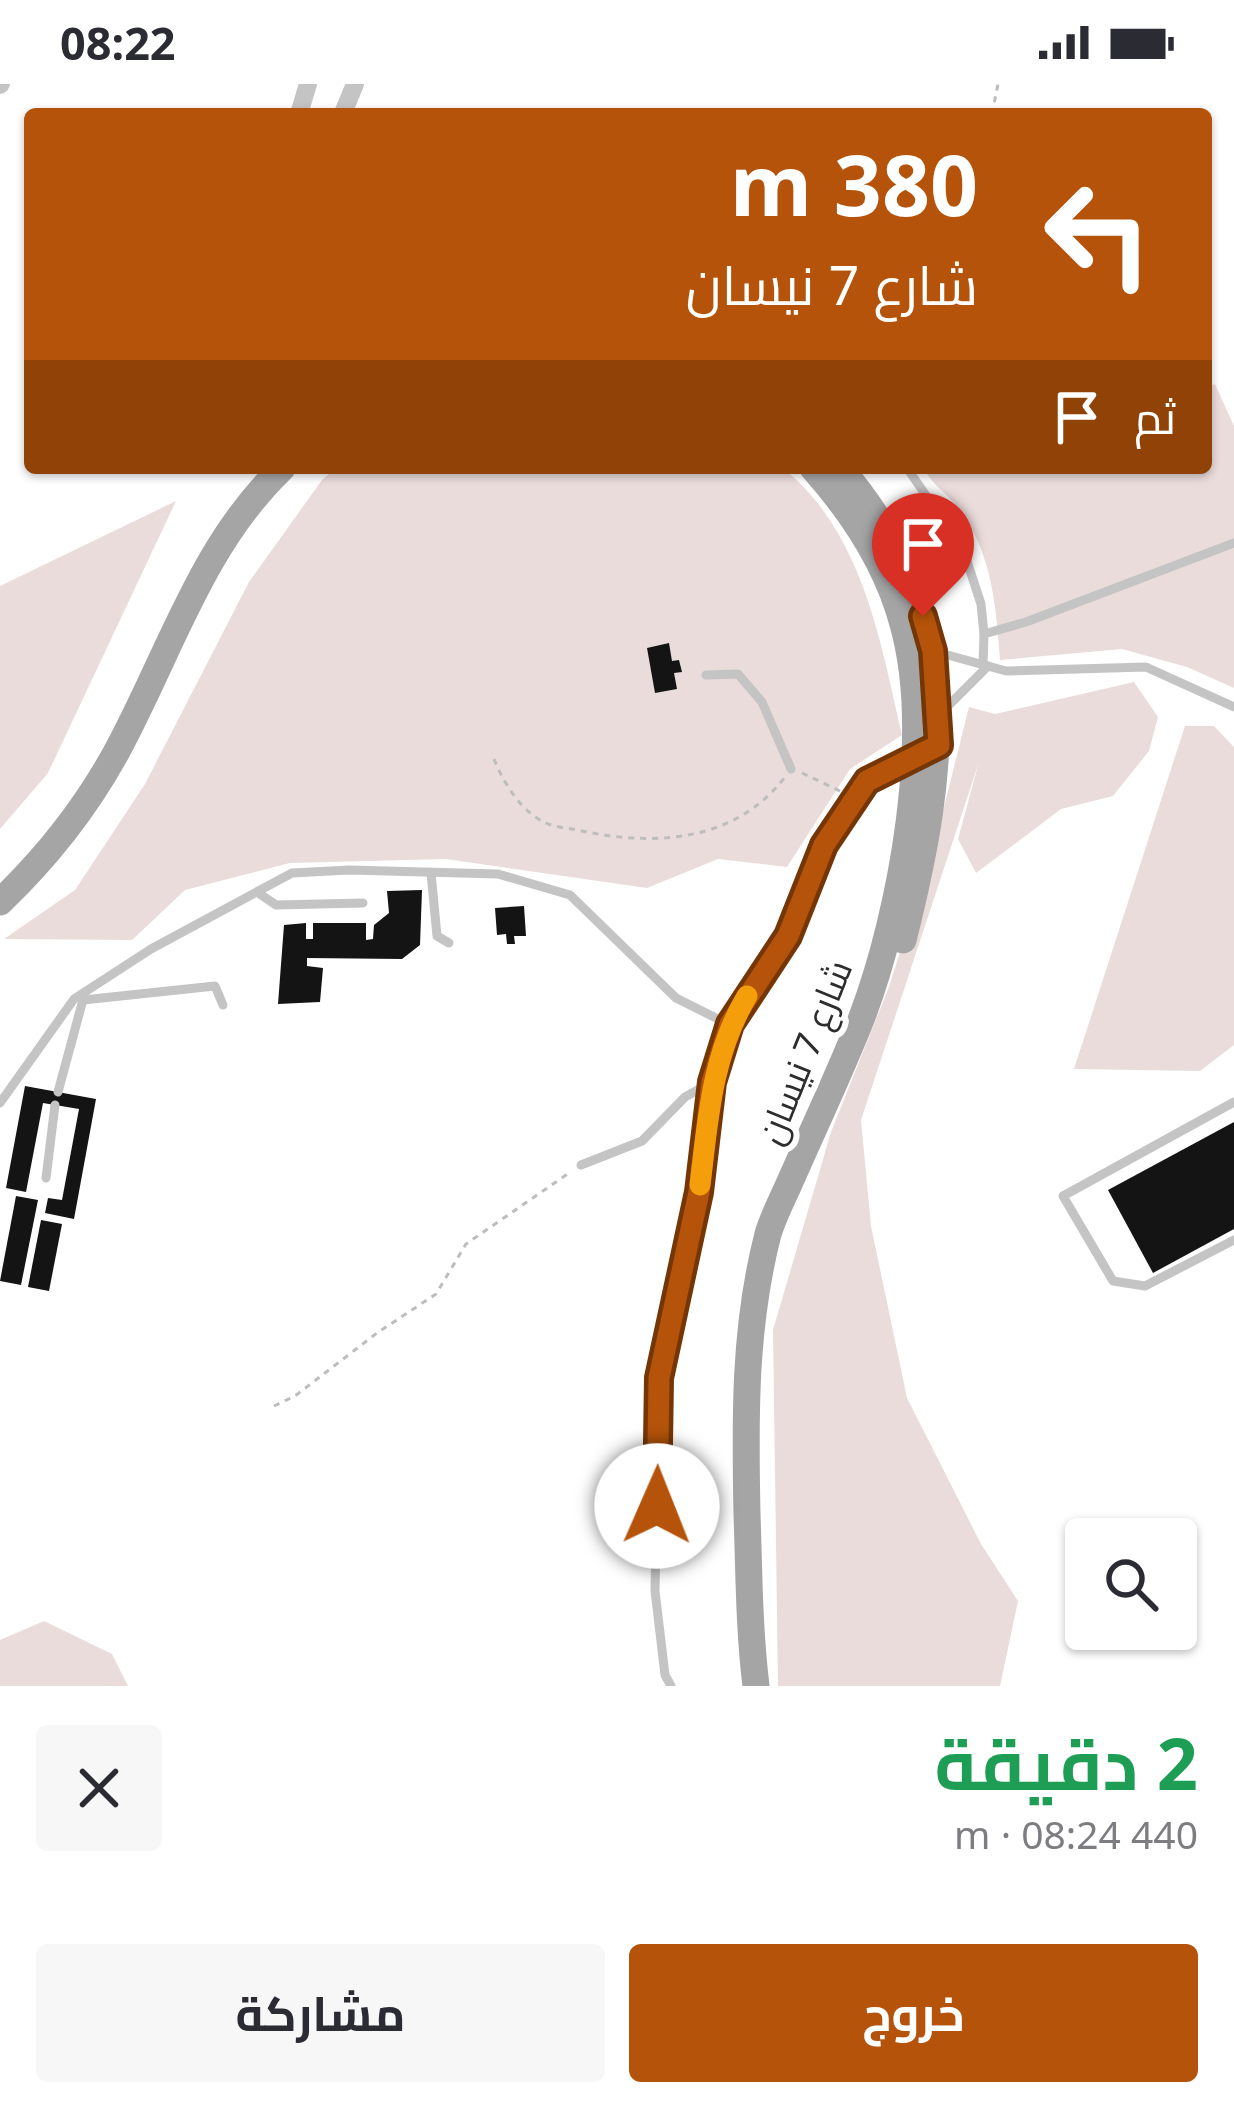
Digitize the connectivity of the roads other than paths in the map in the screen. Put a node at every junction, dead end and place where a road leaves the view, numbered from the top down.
1 (253, 474) edge
2 (276, 474) edge
3 (818, 474) edge
4 (845, 474) edge
5 (912, 474) edge
6 (1234, 543) edge
7 (984, 634) junction
8 (933, 651) junction
9 (986, 665) junction
10 (706, 675) dead end
11 (1234, 707) edge
12 (930, 740) junction
13 (791, 769) road end
14 (431, 873) junction
15 (0, 879) edge
16 (256, 892) junction
17 (0, 902) edge
18 (363, 903) dead end
19 (449, 944) dead end
20 (84, 995) junction
21 (224, 1005) dead end
22 (730, 1024) junction
23 (712, 1082) junction
24 (58, 1092) dead end
25 (1234, 1102) edge
26 (0, 1103) edge
27 (55, 1105) dead end
28 (581, 1165) road end
29 (46, 1178) dead end
30 (1234, 1240) edge
31 (671, 1686) edge
32 (756, 1686) edge
33 (775, 1686) edge

1 - 15 main road
2 - 17 main road
3 - 12 main road, شارع 7 نيسان
4 - 8 main road, شارع 7 نيسان
5 - 7 lane
6 - 7 lane
7 - 9 lane
8 - 9 lane
8 - 12 main road, شارع 7 نيسان
9 - 11 lane
9 - 12 lane
10 - 13 lane
12 - 22 lane
12 - 32 main road, شارع 7 نيسان
12 - 33 main road, شارع 7 نيسان
14 - 16 lane
14 - 19 lane
14 - 22 lane
16 - 18 lane
16 - 20 lane
20 - 21 lane
20 - 24 lane
20 - 26 lane
22 - 23 lane
23 - 28 lane
23 - 31 lane
25 - 30 lane
27 - 29 lane

